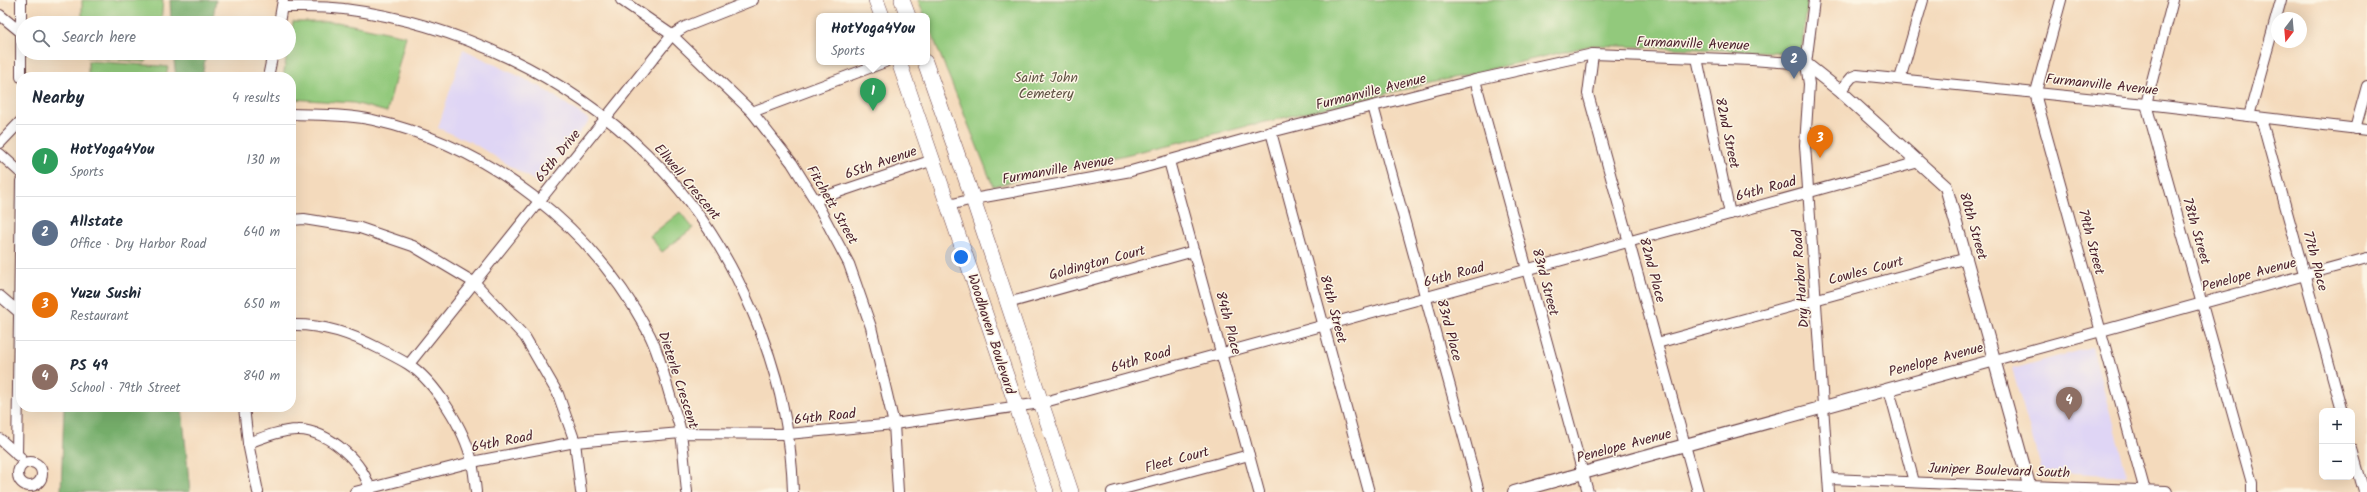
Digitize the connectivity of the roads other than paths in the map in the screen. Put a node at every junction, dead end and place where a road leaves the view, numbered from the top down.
1 (21, 0) edge
2 (621, 0) edge
3 (753, 0) edge
4 (876, 0) edge
5 (902, 0) edge
6 (1814, 0) edge
7 (1923, 0) edge
8 (2061, 0) edge
9 (2173, 0) edge
10 (2281, 0) edge
11 (282, 4) edge
12 (881, 13) edge
13 (907, 13) edge
14 (0, 15) edge
15 (21, 16) edge
16 (280, 16) edge
17 (16, 28) edge
18 (672, 35) junction
19 (1593, 54) junction
20 (1697, 58) junction
21 (21, 60) edge
22 (272, 60) edge
23 (1806, 64) junction
24 (877, 65) edge
25 (900, 65) edge
26 (926, 65) edge
27 (21, 72) edge
28 (269, 72) edge
29 (1900, 79) junction
30 (1475, 80) junction
31 (2367, 86) edge
32 (1840, 91) junction
33 (2036, 92) junction
34 (2146, 104) junction
35 (1373, 106) junction
36 (752, 112) junction
37 (296, 114) edge
38 (2249, 116) junction
39 (606, 118) junction
40 (2261, 118) junction
41 (16, 126) edge
42 (2356, 129) junction
43 (2367, 130) edge
44 (1271, 132) junction
45 (0, 143) edge
46 (0, 154) edge
47 (934, 160) junction
48 (1168, 160) junction
49 (1919, 162) junction
50 (16, 168) edge
51 (1809, 192) junction
52 (973, 199) junction
53 (541, 200) junction
54 (815, 200) junction
55 (949, 205) junction
56 (1730, 214) junction
57 (296, 220) edge
58 (1629, 241) junction
59 (1194, 252) junction
60 (1967, 258) junction
61 (2367, 258) edge
62 (1527, 269) junction
63 (2304, 275) junction
64 (475, 283) junction
65 (0, 296) edge
66 (1425, 297) junction
67 (1817, 300) junction
68 (1008, 303) junction
69 (2202, 303) junction
70 (16, 310) edge
71 (296, 325) edge
72 (1323, 325) junction
73 (2100, 331) junction
74 (1657, 343) junction
75 (1221, 353) junction
76 (1995, 360) junction
77 (409, 364) junction
78 (1889, 389) junction
79 (1041, 403) junction
80 (1016, 407) junction
81 (1825, 407) junction
82 (2341, 408) edge
83 (18, 412) edge
84 (245, 412) edge
85 (894, 424) junction
86 (681, 433) junction
87 (788, 434) junction
88 (0, 439) edge
89 (248, 442) junction
90 (575, 442) junction
91 (1685, 445) junction
92 (17, 455) junction
93 (1249, 455) junction
94 (2355, 460) edge
95 (472, 462) junction
96 (26, 463) dead end
97 (1583, 473) junction
98 (1830, 479) junction
99 (1914, 482) junction
100 (2030, 489) edge
101 (370, 490) edge
102 (2144, 491) edge
103 (258, 492) edge
104 (355, 492) edge
105 (476, 492) edge
106 (581, 492) edge
107 (687, 492) edge
108 (792, 492) edge
109 (898, 492) edge
110 (1046, 492) edge
111 (1071, 492) edge
112 (1112, 492) edge
113 (1260, 492) edge
114 (1370, 492) edge
115 (1479, 492) edge
116 (1514, 492) edge
117 (1588, 492) edge
118 (1698, 492) edge
119 (1829, 492) edge
120 (2166, 492) edge
121 (2252, 492) edge
122 (2364, 492) edge

1 - 15 street
2 - 18 street, Fitchett Street
3 - 18 street, 65th Drive
4 - 12 main road
5 - 13 main road
6 - 23 street
7 - 29 street
8 - 33 street, 79th Street
9 - 34 street
10 - 38 street
11 - 16 street
11 - 39 street, Ellwell Crescent
14 - 17 street
18 - 36 street, Fitchett Street
18 - 39 street, 65th Drive
19 - 20 street, Furmanville Avenue
19 - 30 street, Furmanville Avenue
19 - 58 street, 82nd Place
20 - 23 street, Furmanville Avenue
20 - 56 street, 82nd Street
21 - 27 street
22 - 28 street
23 - 32 street, 80th Street
23 - 51 street, Dry Harbor Road
24 - 36 street
25 - 47 main road, Woodhaven Boulevard
26 - 52 main road, Woodhaven Boulevard
29 - 32 street, Furmanville Avenue
29 - 33 street, Furmanville Avenue
30 - 35 street, Furmanville Avenue
30 - 62 street, 83rd Street
31 - 42 street
32 - 49 street, 80th Street
33 - 34 street, Furmanville Avenue
33 - 73 street, 79th Street
34 - 38 street, Furmanville Avenue
34 - 69 street, 78th Street
35 - 44 street, Furmanville Avenue
35 - 66 street, 83rd Place
36 - 54 street, Fitchett Street
37 - 53 street, Dieterle Crescent
38 - 40 street, Furmanville Avenue
39 - 53 street, 65th Drive
39 - 87 street, Ellwell Crescent
40 - 42 street, Furmanville Avenue
40 - 63 street, 77th Place
41 - 45 street
42 - 43 street, Furmanville Avenue
44 - 48 street, Furmanville Avenue
44 - 72 street, 84th Street
46 - 50 street
47 - 54 street, 65th Avenue
47 - 55 main road, Woodhaven Boulevard
48 - 52 street, Furmanville Avenue
48 - 59 street, 84th Place
49 - 51 street, 64th Road
49 - 60 street, 80th Street
51 - 56 street, 64th Road
51 - 67 street, Dry Harbor Road
52 - 55 street, Furmanville Avenue
52 - 68 main road, Woodhaven Boulevard
53 - 64 street, 65th Drive
53 - 86 street, Dieterle Crescent
54 - 85 street, Fitchett Street
55 - 80 main road, Woodhaven Boulevard
56 - 58 street, 64th Road
57 - 64 street
58 - 62 street, 64th Road
58 - 74 street, 82nd Place
59 - 68 street, Goldington Court
59 - 75 street, 84th Place
60 - 67 street, Cowles Court
60 - 76 street, 80th Street
61 - 63 street, Penelope Avenue
62 - 66 street, 64th Road
62 - 97 street, 83rd Street
63 - 69 street, Penelope Avenue
63 - 82 street, 77th Place
64 - 77 street, 65th Drive
64 - 90 street
65 - 70 street
66 - 72 street, 64th Road
66 - 115 street, 83rd Place
67 - 74 street, Cowles Court
67 - 81 street, Dry Harbor Road
68 - 79 main road, Woodhaven Boulevard
69 - 73 street, Penelope Avenue
69 - 121 street, 78th Street
71 - 77 street
72 - 75 street, 64th Road
72 - 114 street, 84th Street
73 - 76 street, Penelope Avenue
73 - 102 street, 79th Street
74 - 91 street, 82nd Place
75 - 79 street, 64th Road
75 - 93 street, 84th Place
76 - 78 street, Penelope Avenue
76 - 100 street, 80th Street
77 - 95 street
78 - 81 street, Penelope Avenue
78 - 99 street
79 - 80 street, 64th Road
79 - 111 main road, Woodhaven Boulevard
80 - 85 street, 64th Road
80 - 110 main road, Woodhaven Boulevard
81 - 91 street, Penelope Avenue
81 - 98 street, Dry Harbor Road
83 - 92 street
84 - 89 street
85 - 87 street, 64th Road
85 - 109 street, Fitchett Street
86 - 87 street, 64th Road
86 - 90 street, 64th Road
86 - 107 street, Dieterle Crescent
87 - 108 street, Ellwell Crescent
88 - 92 street
89 - 101 street
89 - 103 street
90 - 95 street, 64th Road
90 - 106 street
91 - 97 street, Penelope Avenue
91 - 118 street, 82nd Place
92 - 96 street
93 - 112 street, Fleet Court
93 - 113 street, 84th Place
94 - 122 street
95 - 101 street, 64th Road
95 - 105 street
97 - 116 street, Penelope Avenue
97 - 117 street, 83rd Street
98 - 99 street, Juniper Boulevard South
98 - 119 street, Dry Harbor Road
99 - 100 street, Juniper Boulevard South
100 - 102 street, Juniper Boulevard South
101 - 104 street, 64th Road
102 - 120 street, Juniper Boulevard South

